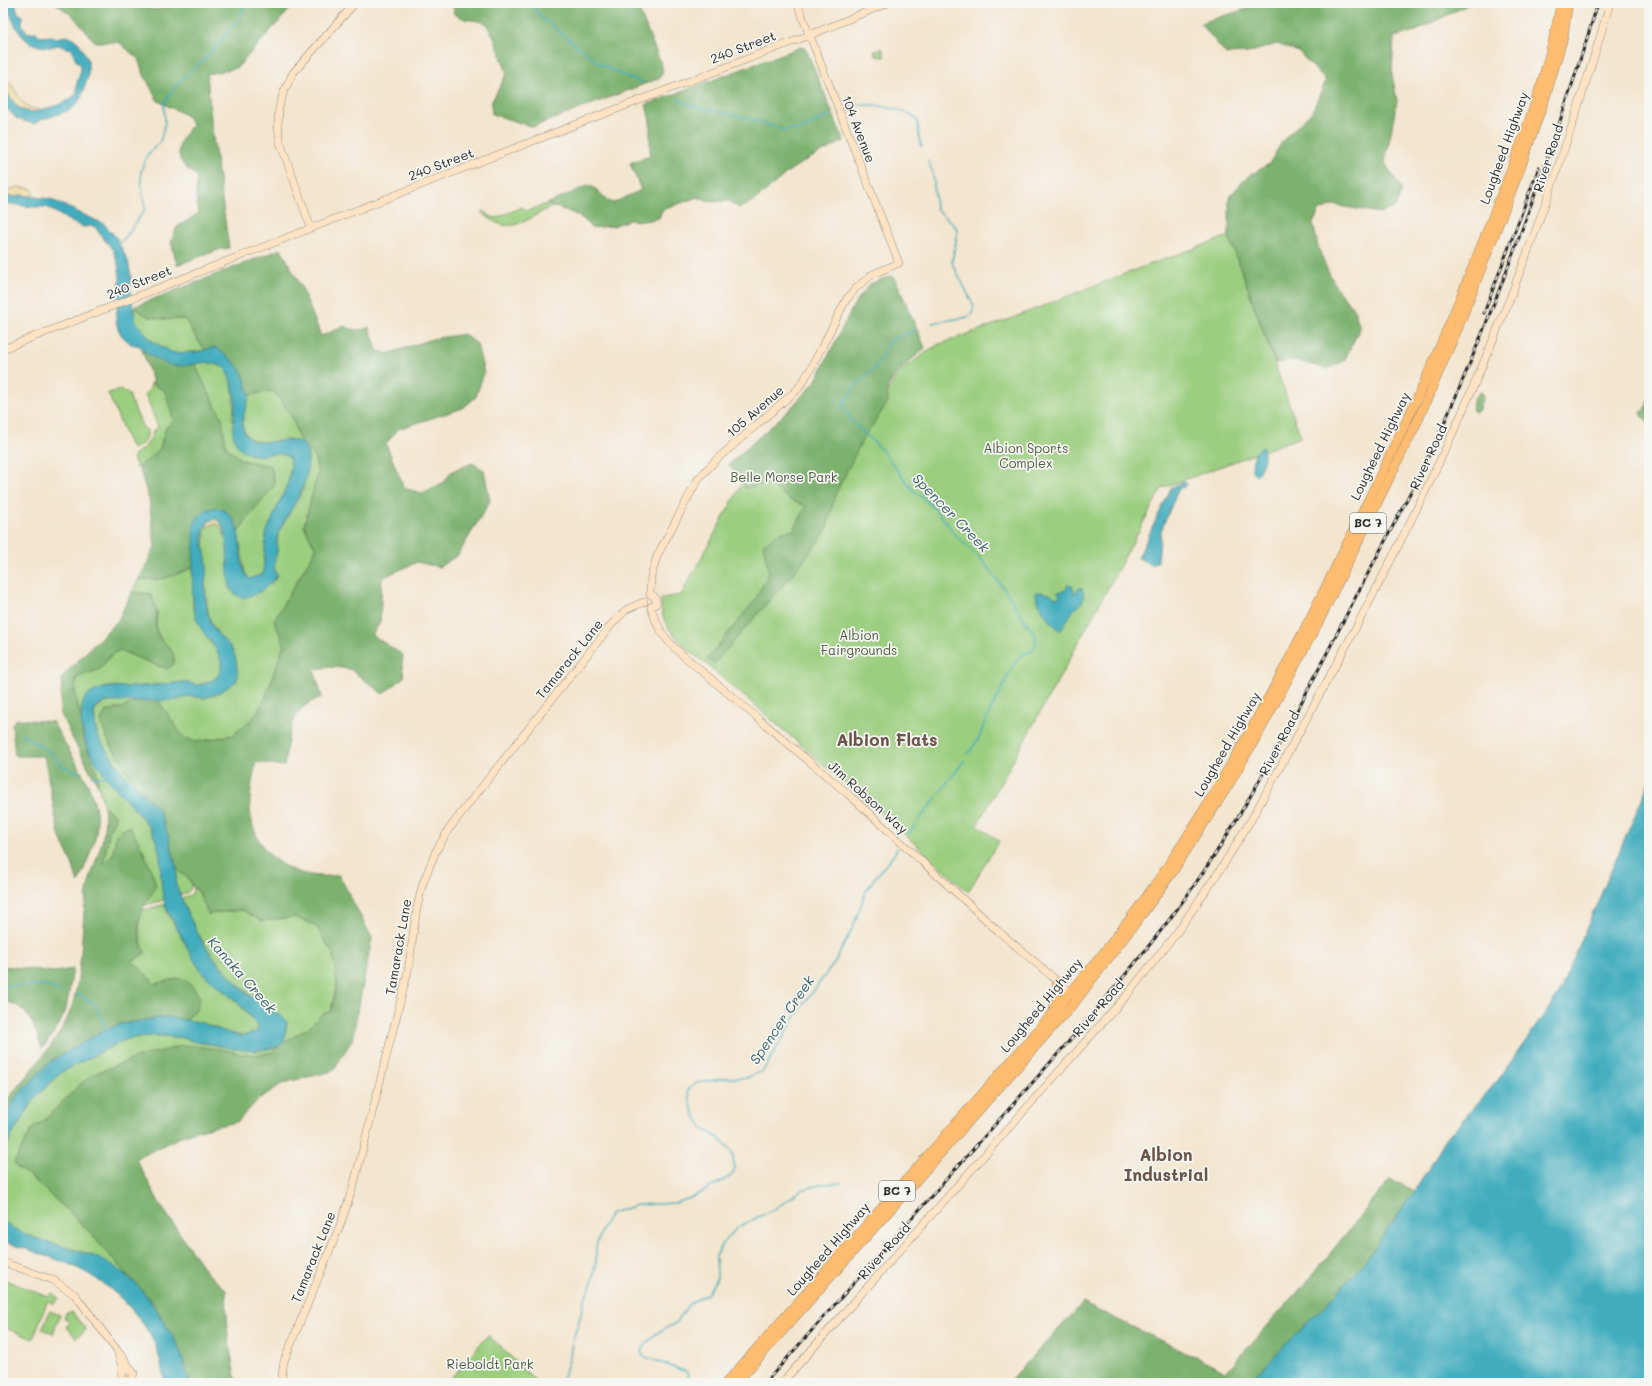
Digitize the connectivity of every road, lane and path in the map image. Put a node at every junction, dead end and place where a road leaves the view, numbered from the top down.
1 (356, 3) edge
2 (797, 3) edge
3 (888, 3) edge
4 (1561, 3) edge
5 (1568, 3) edge
6 (1610, 3) edge
7 (810, 35) junction
8 (310, 228) junction
9 (900, 263) joint
10 (3, 349) edge
11 (650, 594) junction
12 (644, 602) junction
13 (651, 608) junction
14 (1057, 982) junction
15 (1070, 992) junction
16 (1078, 999) junction
17 (1054, 1011) junction
18 (3, 1262) edge
19 (118, 1353) junction
20 (122, 1373) junction
21 (134, 1377) edge
22 (126, 1382) edge
23 (281, 1383) edge
24 (726, 1383) edge
25 (736, 1383) edge
26 (782, 1383) edge

1 - 8 street
2 - 7 street, 104 Avenue
3 - 7 street, 240 Street
4 - 15 highway, Lougheed Highway / BC 7
5 - 16 highway, Lougheed Highway / BC 7
6 - 26 street, River Road
7 - 8 street, 240 Street
7 - 9 street, 104 Avenue
8 - 10 street, 240 Street
9 - 11 street, 105 Avenue
11 - 12 street
11 - 13 street
12 - 13 street
12 - 23 street, Tamarack Lane
13 - 14 street, Jim Robson Way
14 - 15 street, Jim Robson Way
14 - 17 highway
15 - 16 street, Jim Robson Way
15 - 17 highway, Lougheed Highway / BC 7
16 - 25 highway, Lougheed Highway / BC 7
17 - 24 highway, Lougheed Highway / BC 7
18 - 19 street
19 - 20 street
19 - 21 street
20 - 21 street
20 - 22 street
21 - 22 street

